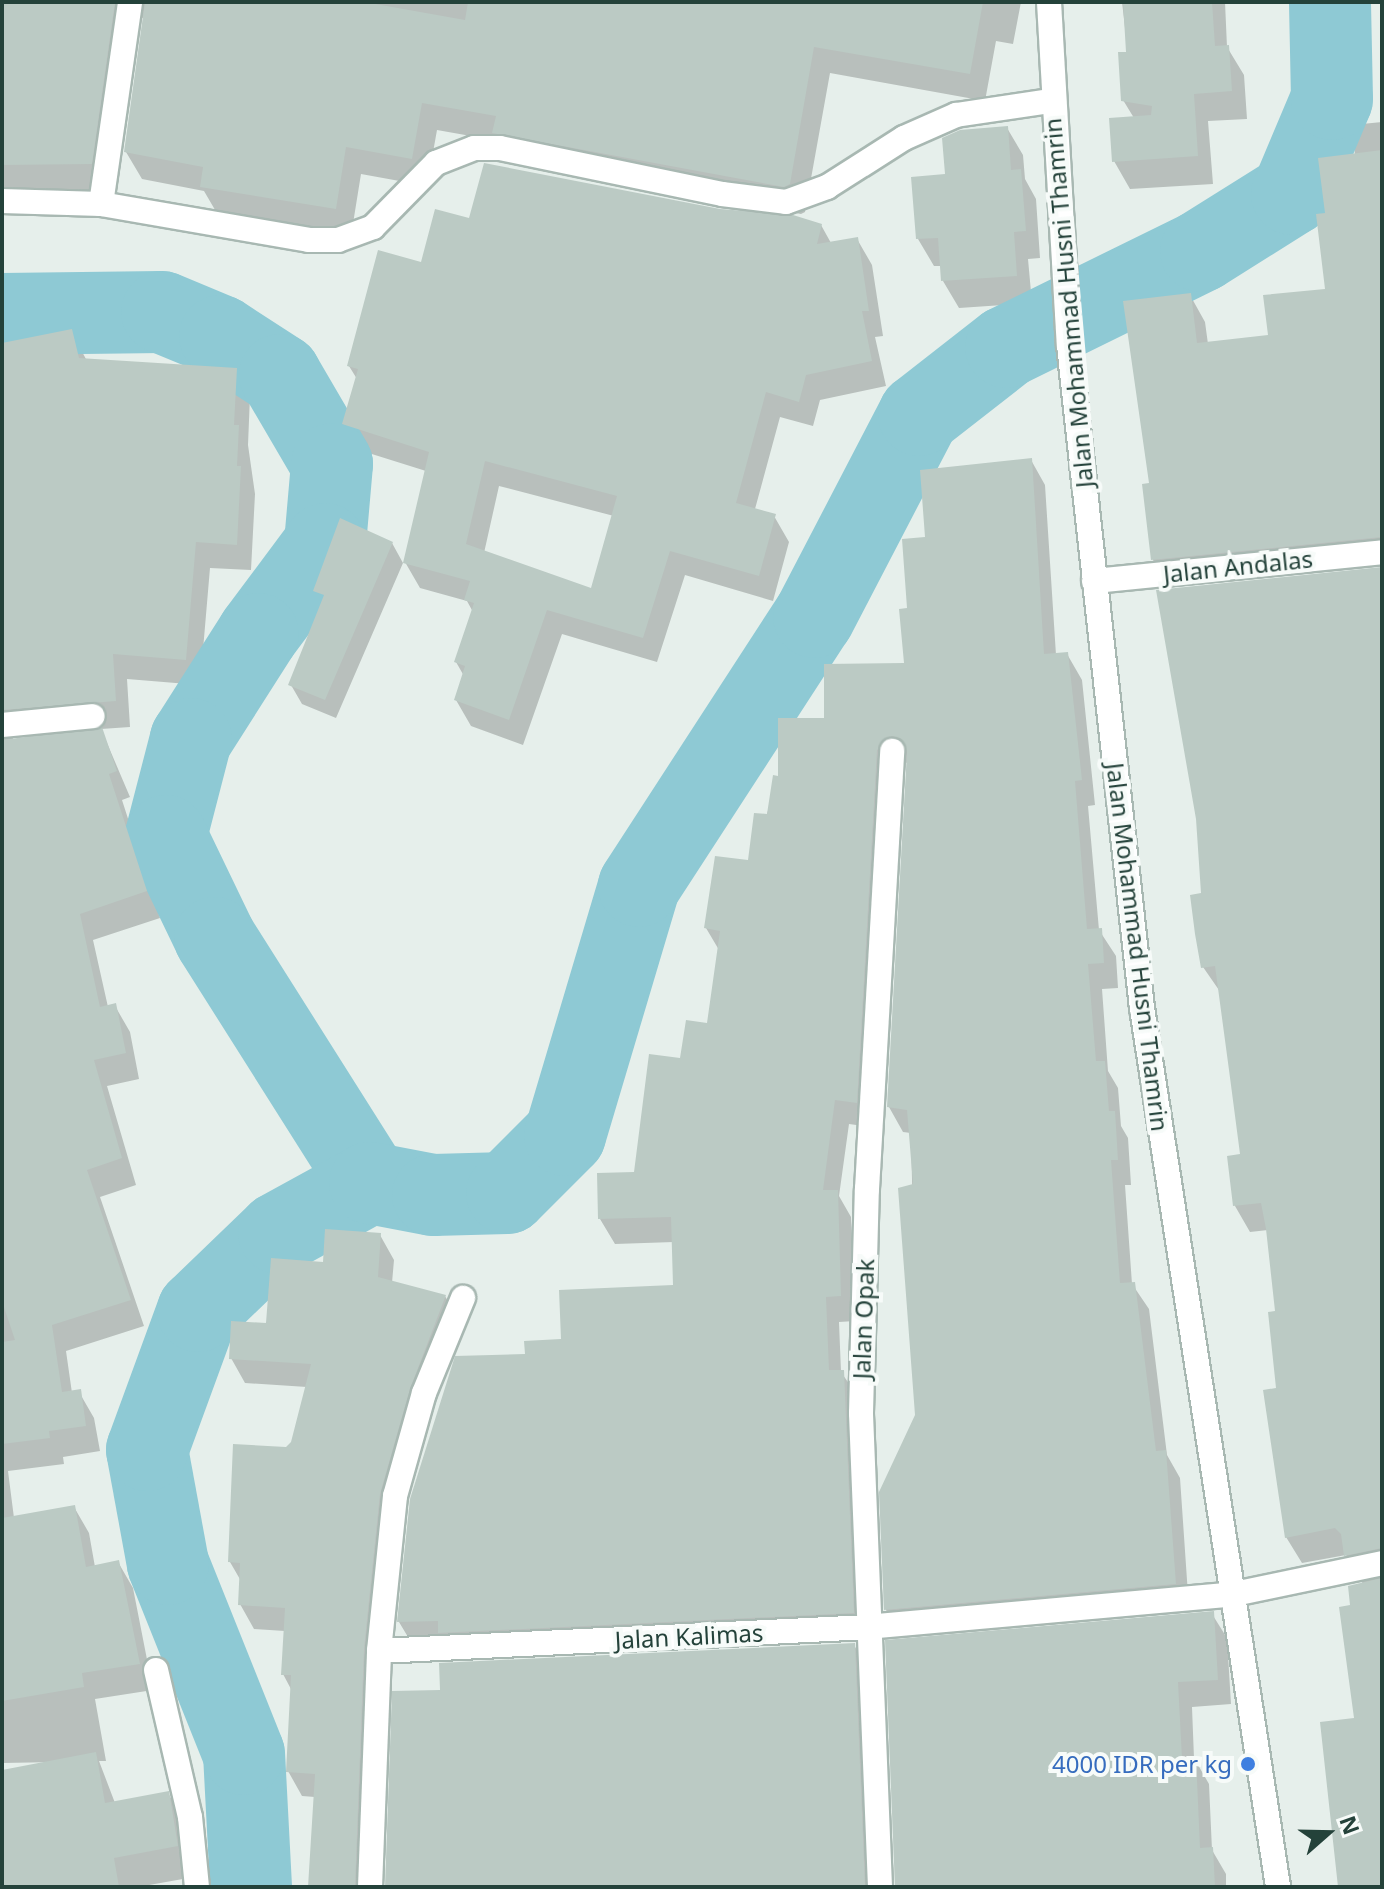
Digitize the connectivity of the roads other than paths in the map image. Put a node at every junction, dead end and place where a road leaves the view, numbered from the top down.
1 (130, 2) edge
2 (1049, 2) edge
3 (1051, 101) junction
4 (2, 201) edge
5 (101, 204) junction
6 (1382, 552) edge
7 (1094, 581) junction
8 (93, 716) dead end
9 (2, 725) edge
10 (892, 751) dead end
11 (463, 1298) dead end
12 (1382, 1563) edge
13 (1234, 1594) junction
14 (867, 1627) junction
15 (379, 1651) junction
16 (156, 1670) dead end
17 (197, 1887) edge
18 (370, 1887) edge
19 (880, 1887) edge
20 (1278, 1887) edge

1 - 5 street
2 - 3 street, Jalan Mohammad Husni Thamrin
3 - 5 street
3 - 7 street, Jalan Mohammad Husni Thamrin
4 - 5 street
6 - 7 street, Jalan Andalas
7 - 13 street, Jalan Mohammad Husni Thamrin
8 - 9 street
10 - 14 street, Jalan Opak
11 - 15 street
12 - 13 street, Jalan Kalimas
13 - 14 street, Jalan Kalimas
13 - 20 street, Jalan Mohammad Husni Thamrin
14 - 15 street, Jalan Kalimas
14 - 19 street, Jalan Opak
15 - 18 street
16 - 17 street

